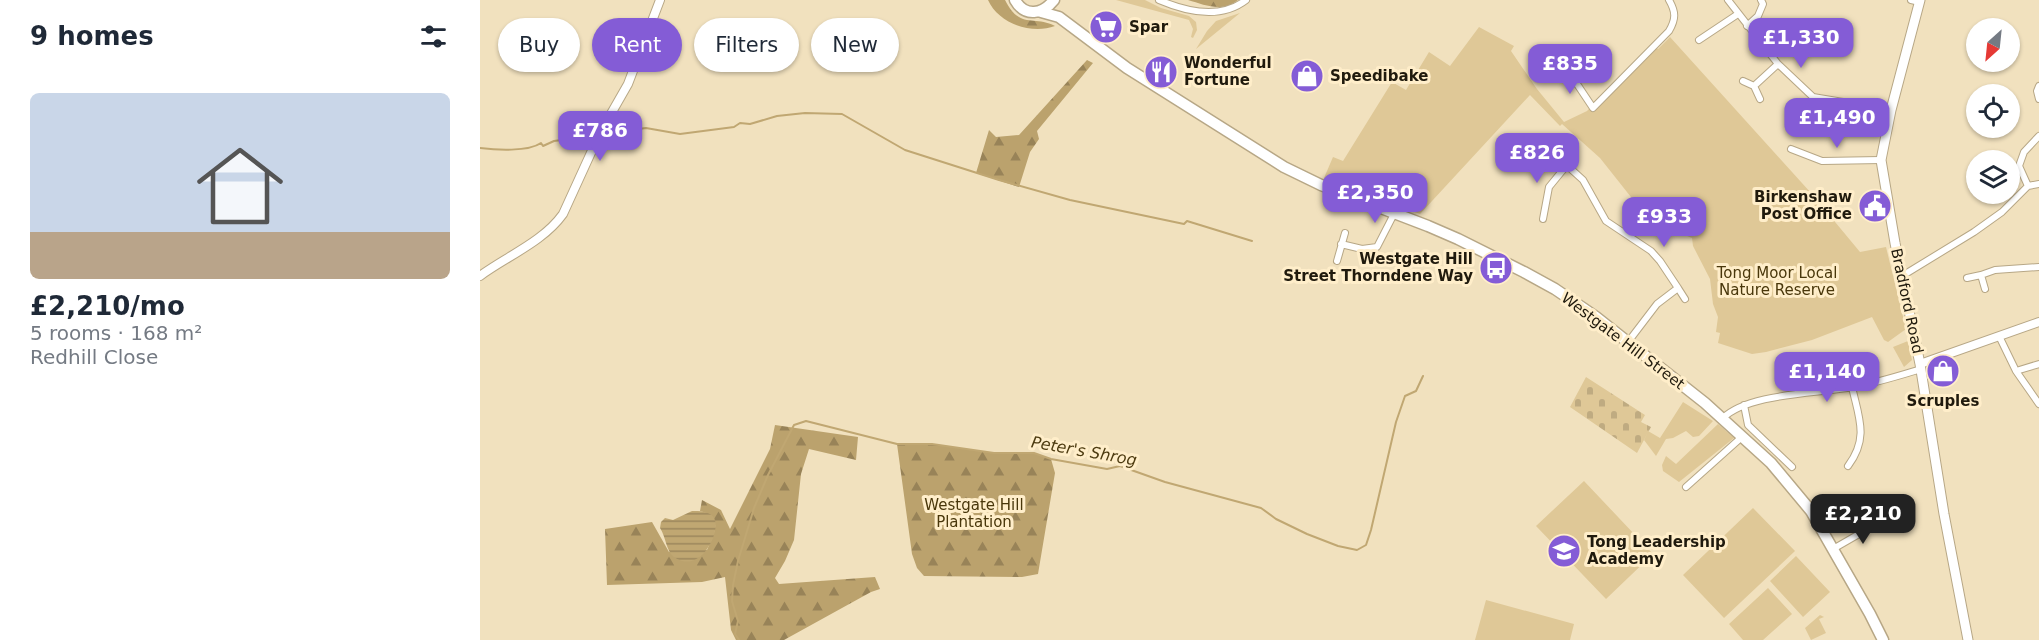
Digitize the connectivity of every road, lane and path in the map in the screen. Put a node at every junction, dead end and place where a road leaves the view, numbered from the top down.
1 (660, 0) edge
2 (1015, 0) edge
3 (1056, 0) edge
4 (1246, 0) edge
5 (1669, 0) edge
6 (1728, 0) edge
7 (1761, 0) edge
8 (1161, 1) edge
9 (1917, 1) edge
10 (1041, 12) junction
11 (1738, 14) junction
12 (1059, 17) junction
13 (1747, 26) junction
14 (1700, 40) dead end
15 (1778, 64) junction
16 (1567, 69) dead end
17 (1743, 81) dead end
18 (1754, 86) junction
19 (2039, 86) edge
20 (1760, 99) dead end
21 (2039, 99) edge
22 (1891, 110) junction
23 (2039, 136) edge
24 (1791, 148) dead end
25 (1562, 160) dead end
26 (1881, 160) junction
27 (1567, 165) junction
28 (2039, 184) edge
29 (2028, 186) junction
30 (1395, 212) junction
31 (1543, 219) dead end
32 (1345, 233) dead end
33 (1341, 244) junction
34 (1337, 261) dead end
35 (2039, 267) edge
36 (1981, 275) junction
37 (480, 276) edge
38 (1902, 276) junction
39 (1967, 278) dead end
40 (1678, 288) junction
41 (1985, 289) dead end
42 (1685, 299) dead end
43 (2039, 322) edge
44 (2000, 336) junction
45 (1628, 342) junction
46 (2039, 364) edge
47 (1921, 366) junction
48 (2016, 370) junction
49 (1852, 387) junction
50 (2039, 404) edge
51 (1744, 405) junction
52 (1723, 418) junction
53 (1743, 436) junction
54 (1848, 466) dead end
55 (1792, 467) dead end
56 (1686, 487) dead end
57 (1874, 520) dead end
58 (1833, 549) junction
59 (1882, 640) edge
60 (1968, 640) edge

1 - 37 street
2 - 10 highway, Westgate Hill Street
3 - 10 highway
3 - 12 highway
4 - 8 street
5 - 16 street
6 - 11 street
7 - 13 street
9 - 22 main road, Bradford Road
10 - 12 highway, Westgate Hill Street
11 - 13 street
11 - 14 street
12 - 30 highway, Westgate Hill Street
13 - 15 street
15 - 18 street
15 - 22 street
17 - 18 street
18 - 20 street
19 - 21 street
22 - 26 main road, Bradford Road
23 - 29 street
24 - 26 street
25 - 27 street
26 - 38 main road, Bradford Road
27 - 31 street
27 - 40 street
28 - 29 street
29 - 38 street
30 - 33 street
30 - 45 highway, Westgate Hill Street
32 - 33 street
33 - 34 street
35 - 36 street
36 - 39 street
36 - 41 street
38 - 47 main road, Bradford Road
40 - 42 street
40 - 45 street
43 - 44 street
44 - 47 street
44 - 48 street
45 - 52 highway, Westgate Hill Street
46 - 48 street
47 - 49 street
47 - 60 main road, Bradford Road
48 - 50 street
49 - 51 street
49 - 54 street
51 - 52 street
51 - 55 street
52 - 53 highway, Westgate Hill Street
53 - 56 street
53 - 58 highway, Westgate Hill Street
57 - 58 street
58 - 59 highway, Westgate Hill Street

